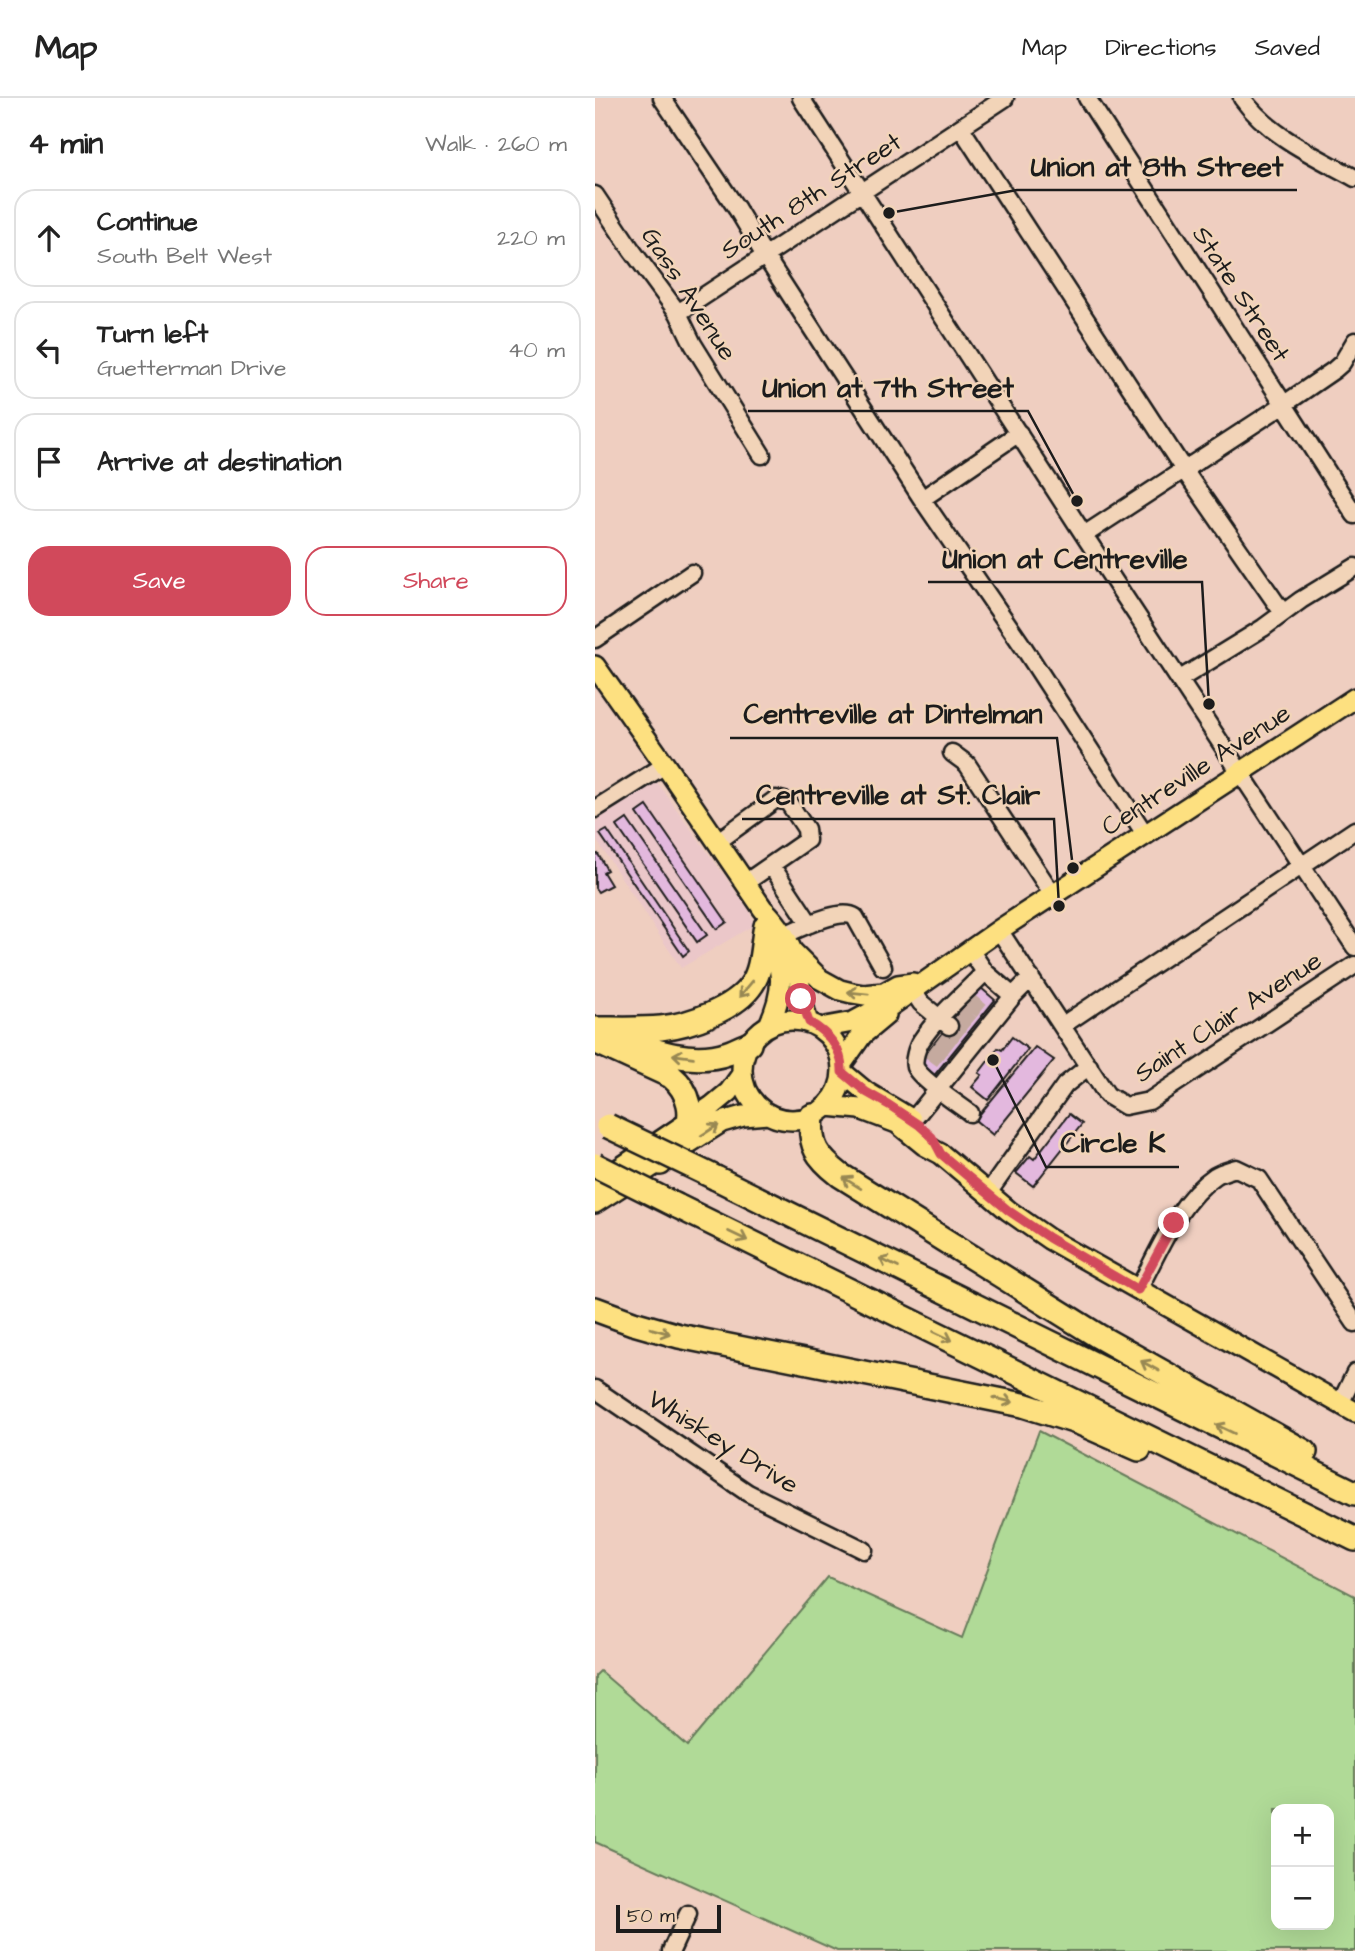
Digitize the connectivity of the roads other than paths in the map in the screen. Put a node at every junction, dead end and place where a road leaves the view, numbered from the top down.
1 (662, 98) edge
2 (801, 98) edge
3 (1006, 98) edge
4 (1087, 98) edge
5 (1242, 98) edge
6 (961, 128) junction
7 (1355, 178) edge
8 (862, 192) junction
9 (595, 195) edge
10 (765, 256) junction
11 (678, 313) junction
12 (1355, 341) edge
13 (1283, 405) junction
14 (1019, 433) junction
15 (762, 456) dead end
16 (1184, 470) junction
17 (922, 499) junction
18 (1355, 515) edge
19 (1084, 535) junction
20 (1355, 567) edge
21 (692, 573) dead end
22 (1283, 613) junction
23 (595, 639) edge
24 (595, 666) edge
25 (1180, 679) junction
26 (1355, 698) edge
27 (951, 753) dead end
28 (665, 765) junction
29 (1241, 772) junction
30 (595, 809) edge
31 (1355, 830) edge
32 (1145, 834) junction
33 (717, 842) junction
34 (1302, 864) junction
35 (771, 865) junction
36 (745, 883) junction
37 (1053, 895) junction
38 (810, 924) junction
39 (999, 930) junction
40 (775, 932) junction
41 (1355, 947) edge
42 (969, 950) junction
43 (1355, 965) edge
44 (883, 967) dead end
45 (985, 972) junction
46 (1031, 978) junction
47 (919, 987) junction
48 (1013, 996) junction
49 (892, 1004) junction
50 (945, 1022) junction
51 (769, 1025) junction
52 (814, 1025) junction
53 (1063, 1025) junction
54 (595, 1029) edge
55 (595, 1041) edge
56 (749, 1044) junction
57 (1089, 1066) junction
58 (842, 1067) junction
59 (742, 1074) junction
60 (938, 1089) junction
61 (820, 1111) junction
62 (970, 1113) dead end
63 (768, 1114) junction
64 (913, 1120) junction
65 (689, 1122) junction
66 (601, 1123) edge
67 (941, 1154) junction
68 (660, 1163) junction
69 (595, 1165) edge
70 (595, 1185) edge
71 (988, 1194) junction
72 (595, 1203) edge
73 (1138, 1290) junction
74 (595, 1309) edge
75 (1355, 1323) edge
76 (1355, 1374) edge
77 (595, 1390) edge
78 (1347, 1408) edge
79 (1354, 1492) edge
80 (1314, 1519) junction
81 (1355, 1539) edge
82 (864, 1550) dead end
83 (688, 1914) dead end
84 (671, 1951) edge

1 - 10 street
2 - 8 street
3 - 6 street, South 8th Street
4 - 13 street, State Street
5 - 7 street
6 - 8 street, South 8th Street
6 - 16 street
8 - 10 street, South 8th Street
8 - 14 street
9 - 11 street, Gass Avenue
10 - 11 street, South 8th Street
10 - 17 street
11 - 15 street, Gass Avenue
12 - 13 street
13 - 16 street
13 - 18 street, State Street
14 - 17 street
14 - 19 street
16 - 19 street
16 - 22 street
17 - 32 street
19 - 25 street
20 - 22 street
21 - 23 street
22 - 25 street
24 - 28 main road
25 - 29 street
26 - 29 main road, Centreville Avenue
27 - 37 street
28 - 30 street
28 - 33 main road
29 - 32 main road, Centreville Avenue
29 - 34 street
31 - 34 street
32 - 37 main road, Centreville Avenue
33 - 35 street
33 - 36 main road
34 - 41 street
34 - 53 street
35 - 36 street
35 - 38 street
36 - 40 main road
37 - 39 main road, Centreville Avenue
38 - 40 street
38 - 44 street
39 - 42 main road, Centreville Avenue
39 - 46 street
47 -> 40 main road
40 - 51 main road
40 - 52 main road
40 -> 54 highway
42 - 45 street
42 - 47 main road, Centreville Avenue
43 - 57 street, Saint Clair Avenue
45 - 48 street
45 - 50 street
46 - 48 street
46 - 53 street
47 - 49 main road, Centreville Avenue
47 - 50 street
48 - 60 street
49 - 52 main road, Centreville Avenue
49 - 58 main road, Centreville Avenue
50 - 60 street
51 - 52 main road
51 - 56 main road
52 - 58 main road
53 - 57 street
56 -> 54 highway
55 - 65 highway
56 - 59 main road
57 - 71 street
58 - 61 main road
58 - 64 main road
59 - 63 main road
59 - 65 main road
60 - 62 street
60 - 64 street
61 - 63 main road
61 - 67 main road
79 -> 61 highway
68 -> 63 main road
64 - 67 main road
65 - 68 highway
65 - 70 main road
79 -> 66 highway, bridge
67 - 71 main road
68 - 72 main road
69 -> 80 highway, bridge
71 - 73 main road
73 - 75 street
73 - 78 main road
74 -> 80 highway
76 - 78 street
77 - 82 street, Whiskey Drive
80 - 81 highway
83 - 84 street

